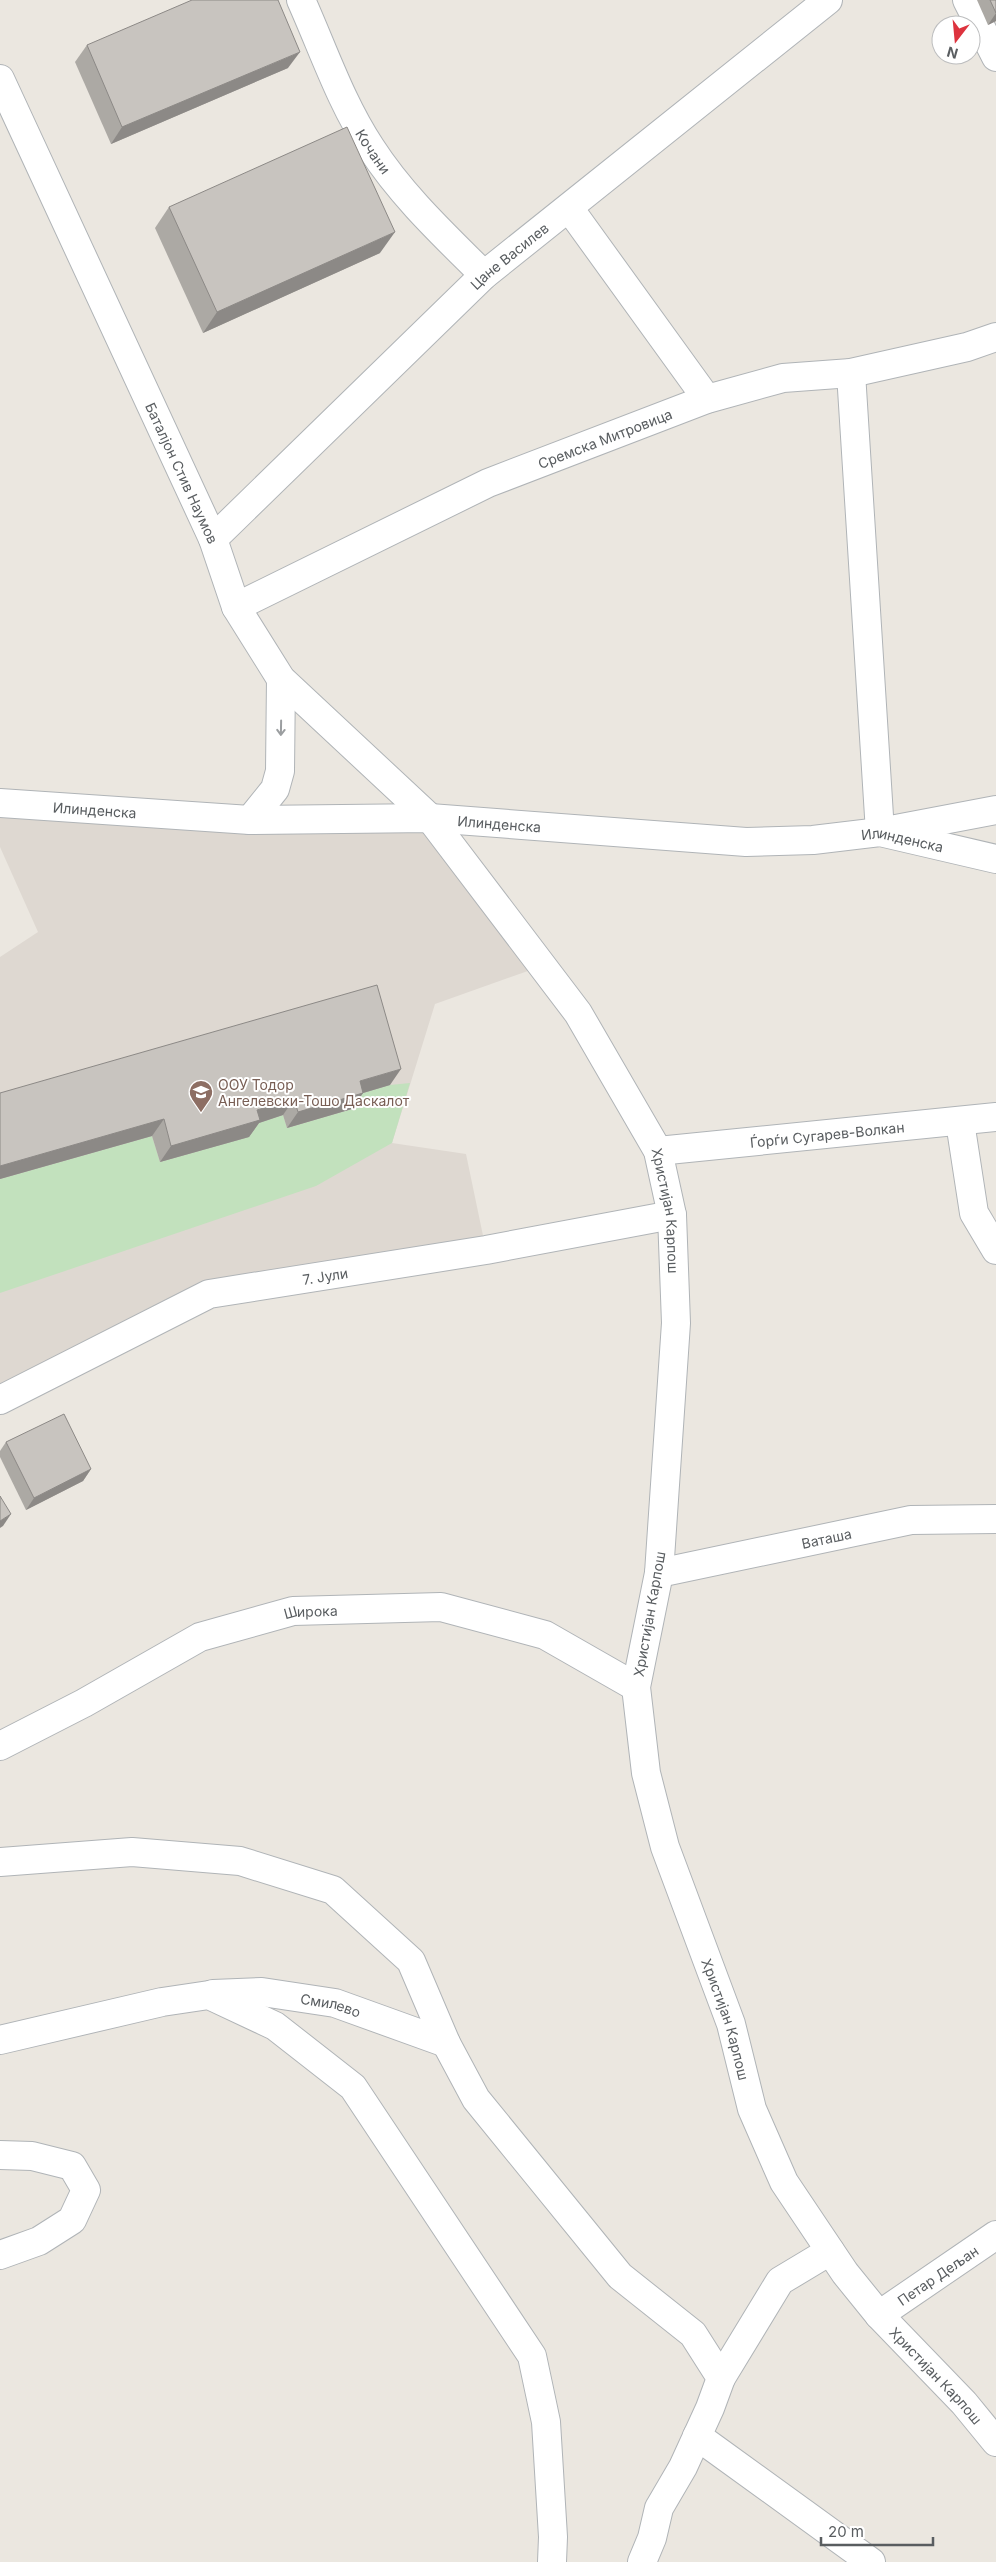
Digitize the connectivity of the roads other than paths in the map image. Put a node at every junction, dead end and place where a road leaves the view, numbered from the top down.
1 (301, 0) edge
2 (828, 0) edge
3 (967, 0) edge
4 (996, 57) edge
5 (0, 79) edge
6 (569, 208) junction
7 (484, 276) junction
8 (996, 338) edge
9 (852, 373) junction
10 (707, 399) junction
11 (213, 540) junction
12 (236, 607) junction
13 (281, 679) junction
14 (0, 803) edge
15 (996, 810) edge
16 (430, 818) junction
17 (250, 820) junction
18 (880, 832) junction
19 (996, 859) edge
20 (996, 1118) edge
21 (960, 1122) junction
22 (658, 1151) junction
23 (672, 1215) junction
24 (996, 1250) edge
25 (0, 1400) edge
26 (996, 1519) edge
27 (659, 1573) junction
28 (636, 1686) junction
29 (0, 1746) edge
30 (0, 1862) edge
31 (209, 1995) junction
32 (0, 2040) edge
33 (446, 2043) junction
34 (0, 2155) edge
35 (996, 2235) edge
36 (830, 2251) junction
37 (0, 2255) edge
38 (879, 2315) junction
39 (721, 2378) junction
40 (697, 2436) junction
41 (996, 2442) edge
42 (552, 2562) edge
43 (642, 2562) edge
44 (871, 2562) edge

1 - 7 street, Кочани
2 - 6 street, Цане Василев
3 - 4 street
5 - 11 street, Баталјон Стив Наумов
6 - 7 street, Цане Василев
6 - 10 street
7 - 11 street, Цане Василев
8 - 9 street, Сремска Митровица
9 - 10 street, Сремска Митровица
9 - 18 street
10 - 12 street, Сремска Митровица
11 - 12 street, Баталјон Стив Наумов
12 - 13 street, Баталјон Стив Наумов
13 - 16 street, Баталјон Стив Наумов
13 -> 17 street
14 - 17 street, Илинденска
15 - 18 street
16 - 17 street, Илинденска
16 - 18 street, Илинденска
16 - 22 street, Христијан Карпош
18 - 19 street, Илинденска
20 - 21 street, Ѓорѓи Сугарев-Волкан
21 - 22 street, Ѓорѓи Сугарев-Волкан
21 - 24 street
22 - 23 street, Христијан Карпош
23 - 25 street, 7. Јули
23 - 27 street, Христијан Карпош
26 - 27 street, Ваташа
27 - 28 street, Христијан Карпош
28 - 29 street, Широка
28 - 36 street, Христијан Карпош
30 - 33 street
31 - 32 street, Смилево
31 - 33 street, Смилево
31 - 42 street
33 - 39 street
34 - 37 street
35 - 38 street, Петар Дељан
36 - 38 street, Христијан Карпош
36 - 39 street
38 - 41 street, Христијан Карпош
39 - 40 street
40 - 43 street
40 - 44 street

